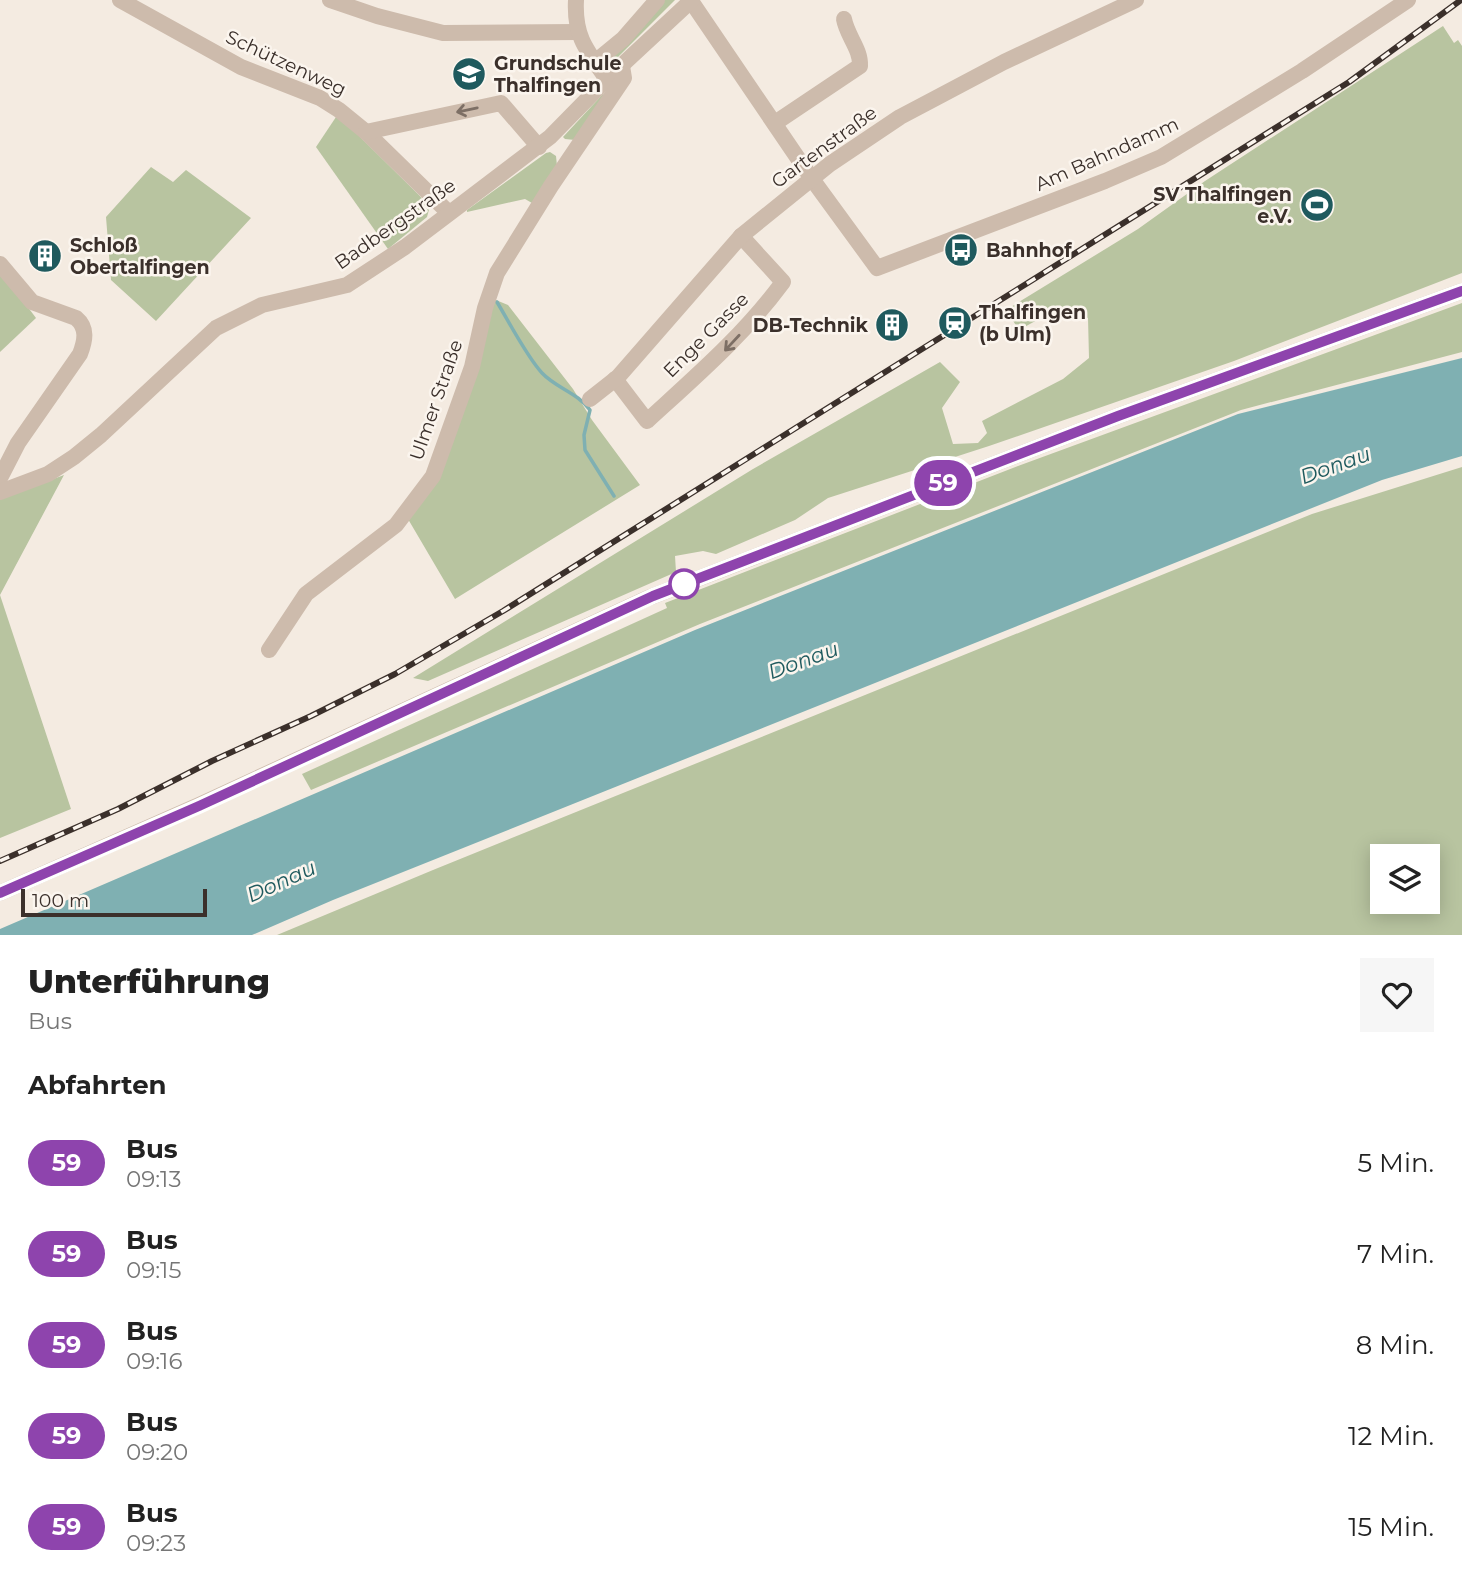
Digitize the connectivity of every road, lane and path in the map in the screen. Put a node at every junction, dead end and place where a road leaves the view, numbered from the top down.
1 (120, 0) edge
2 (330, 0) edge
3 (576, 0) edge
4 (657, 0) edge
5 (1136, 0) edge
6 (1408, 0) edge
7 (691, 1) edge
8 (844, 19) dead end
9 (577, 32) junction
10 (595, 62) junction
11 (622, 66) junction
12 (607, 79) junction
13 (775, 123) junction
14 (366, 132) junction
15 (545, 142) junction
16 (568, 159) junction
17 (812, 179) junction
18 (449, 214) junction
19 (741, 236) junction
20 (0, 264) edge
21 (1462, 290) edge
22 (615, 379) junction
23 (590, 399) dead end
24 (0, 486) edge
25 (269, 650) dead end
26 (0, 893) edge

1 - 14 street, Schützenweg
2 - 9 street
3 - 9 street
4 - 10 street
5 - 17 street, Gartenstraße
6 - 17 street, Am Bahndamm
7 - 11 street, Ulmer Straße
7 - 13 street
8 - 13 street
9 - 10 street
10 - 12 street
11 - 12 street, Badbergstraße
11 - 16 street, Ulmer Straße
12 - 15 street, Badbergstraße
13 - 17 street
15 -> 14 street
14 - 18 street, Schützenweg
15 - 16 street
15 - 18 street, Badbergstraße
16 - 25 street, Ulmer Straße
17 - 19 street, Gartenstraße
18 - 24 street, Badbergstraße
19 - 22 street, Gartenstraße
19 -> 22 street, Enge Gasse
20 - 24 street
21 - 26 street
22 - 23 street, Gartenstraße

